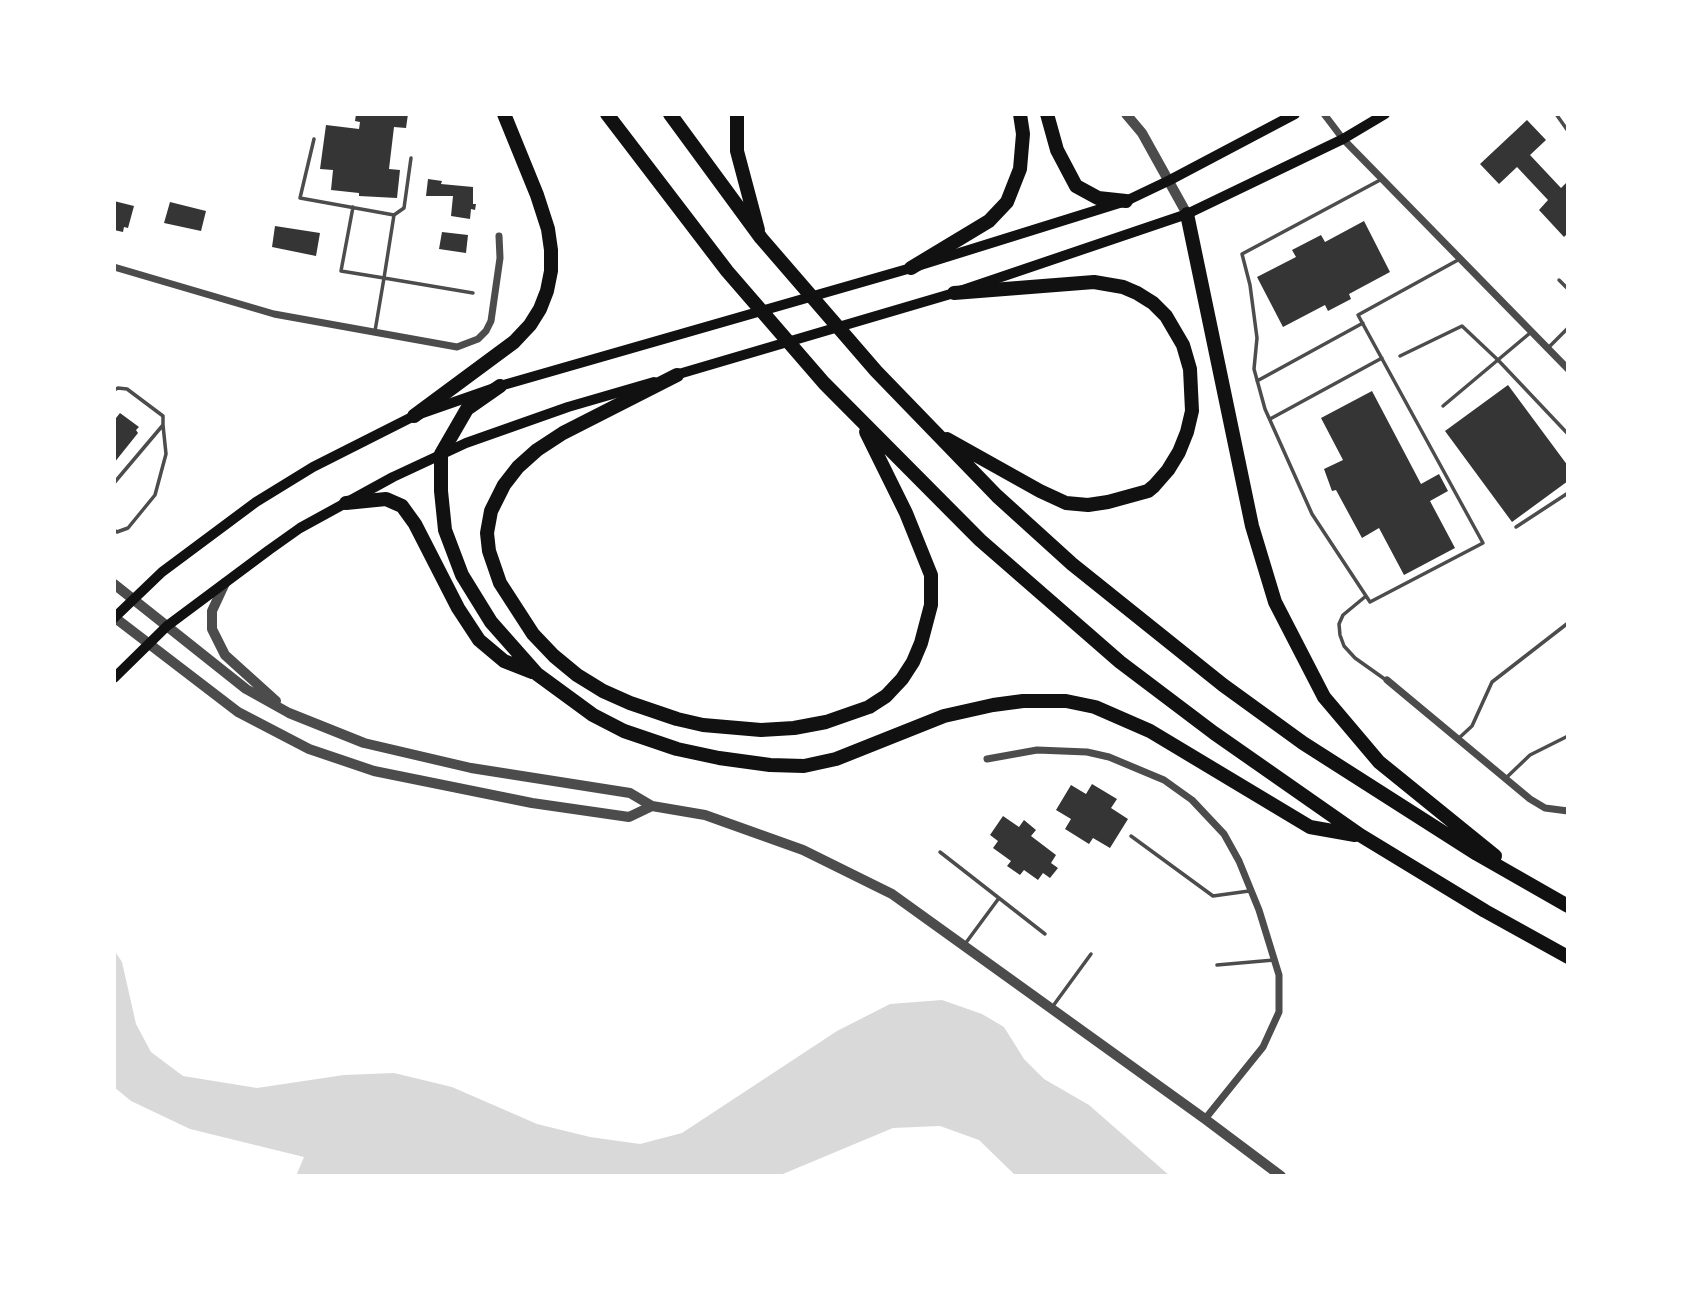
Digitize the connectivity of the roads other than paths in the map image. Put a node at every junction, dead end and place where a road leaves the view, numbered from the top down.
1 (504, 114) edge
2 (607, 114) edge
3 (670, 114) edge
4 (737, 114) edge
5 (1020, 114) edge
6 (1047, 114) edge
7 (1126, 114) edge
8 (1295, 114) edge
9 (1324, 114) edge
10 (1385, 114) edge
11 (1556, 114) edge
12 (1568, 131) edge
13 (314, 139) dead end
14 (1343, 139) junction
15 (411, 158) dead end
16 (1382, 179) junction
17 (1170, 180) junction
18 (1126, 201) junction
19 (353, 207) junction
20 (1187, 214) junction
21 (394, 215) junction
22 (499, 236) dead end
23 (761, 238) junction
24 (1460, 259) junction
25 (114, 267) edge
26 (911, 268) junction
27 (384, 278) junction
28 (1559, 280) dead end
29 (1568, 289) edge
30 (473, 293) dead end
31 (954, 293) junction
32 (1363, 323) junction
33 (1568, 328) edge
34 (1531, 331) junction
35 (375, 334) junction
36 (1548, 348) junction
37 (1400, 356) dead end
38 (1382, 358) junction
39 (1498, 360) junction
40 (1568, 369) edge
41 (677, 374) junction
42 (1257, 381) junction
43 (500, 386) junction
44 (114, 390) edge
45 (1443, 406) dead end
46 (414, 416) junction
47 (1269, 420) junction
48 (860, 421) junction
49 (163, 425) junction
50 (933, 432) junction
51 (1568, 434) edge
52 (442, 454) junction
53 (114, 483) edge
54 (1568, 493) edge
55 (346, 503) junction
56 (1516, 527) dead end
57 (114, 530) edge
58 (225, 582) junction
59 (114, 584) edge
60 (1366, 596) junction
61 (134, 599) junction
62 (114, 618) edge
63 (1568, 623) edge
64 (167, 626) junction
65 (148, 645) junction
66 (537, 674) junction
67 (114, 678) edge
68 (1387, 680) joint
69 (289, 713) junction
70 (1568, 736) edge
71 (1458, 740) junction
72 (987, 759) dead end
73 (1505, 779) junction
74 (652, 806) junction
75 (1568, 811) edge
76 (1360, 835) junction
77 (1131, 836) dead end
78 (940, 852) dead end
79 (1528, 884) junction
80 (1251, 891) junction
81 (999, 898) junction
82 (1568, 906) edge
83 (1045, 934) dead end
84 (964, 946) junction
85 (1091, 954) dead end
86 (1568, 957) edge
87 (1274, 960) junction
88 (1217, 965) dead end
89 (1051, 1008) junction
90 (1205, 1119) junction
91 (1281, 1176) edge

1 - 46 highway
2 - 48 highway
3 - 23 highway
4 - 23 highway
5 - 26 highway
6 - 18 highway
7 - 17 street
8 - 17 main road
9 - 14 street
10 - 14 main road
11 - 12 lane
13 - 19 lane
14 - 16 street
14 - 20 main road
15 - 21 lane
16 - 24 street
16 - 42 lane
17 - 18 main road
17 - 20 street
18 - 26 main road
19 - 21 lane
19 - 27 lane
20 - 31 main road
20 - 79 highway
21 - 27 lane
22 - 35 street
23 - 50 highway
24 - 32 lane
24 - 34 street
25 - 35 street
26 - 43 main road
27 - 30 lane
27 - 35 lane
28 - 29 lane
31 - 41 main road
31 - 50 highway
32 - 38 lane
32 - 42 lane
33 - 36 lane
34 - 36 street
34 - 39 lane
36 - 40 street
37 - 39 lane
38 - 47 lane
38 - 60 lane
39 - 45 lane
39 - 51 lane
41 - 48 highway
41 - 52 main road
42 - 47 lane
43 - 46 main road
43 - 52 highway
44 - 49 lane
46 - 61 main road
47 - 60 lane
48 - 76 highway
49 - 53 lane
49 - 57 lane
50 - 79 highway
52 - 55 main road
52 - 66 highway
54 - 56 lane
55 - 58 main road
55 - 66 highway
58 - 64 main road
58 - 69 street
59 - 61 street
60 - 68 lane
61 - 62 main road
61 - 64 street
62 - 65 street
63 - 71 lane
64 - 65 main road
64 - 69 street
65 - 67 main road
65 - 74 street
66 - 76 highway
68 - 71 street
69 - 74 street
70 - 73 lane
71 - 73 street
72 - 80 street
73 - 75 street
74 - 84 street
76 - 86 highway
77 - 80 lane
78 - 81 lane
79 - 82 highway
80 - 87 street
81 - 83 lane
81 - 84 lane
84 - 89 street
85 - 89 lane
87 - 88 lane
87 - 90 street
89 - 90 street
90 - 91 street

